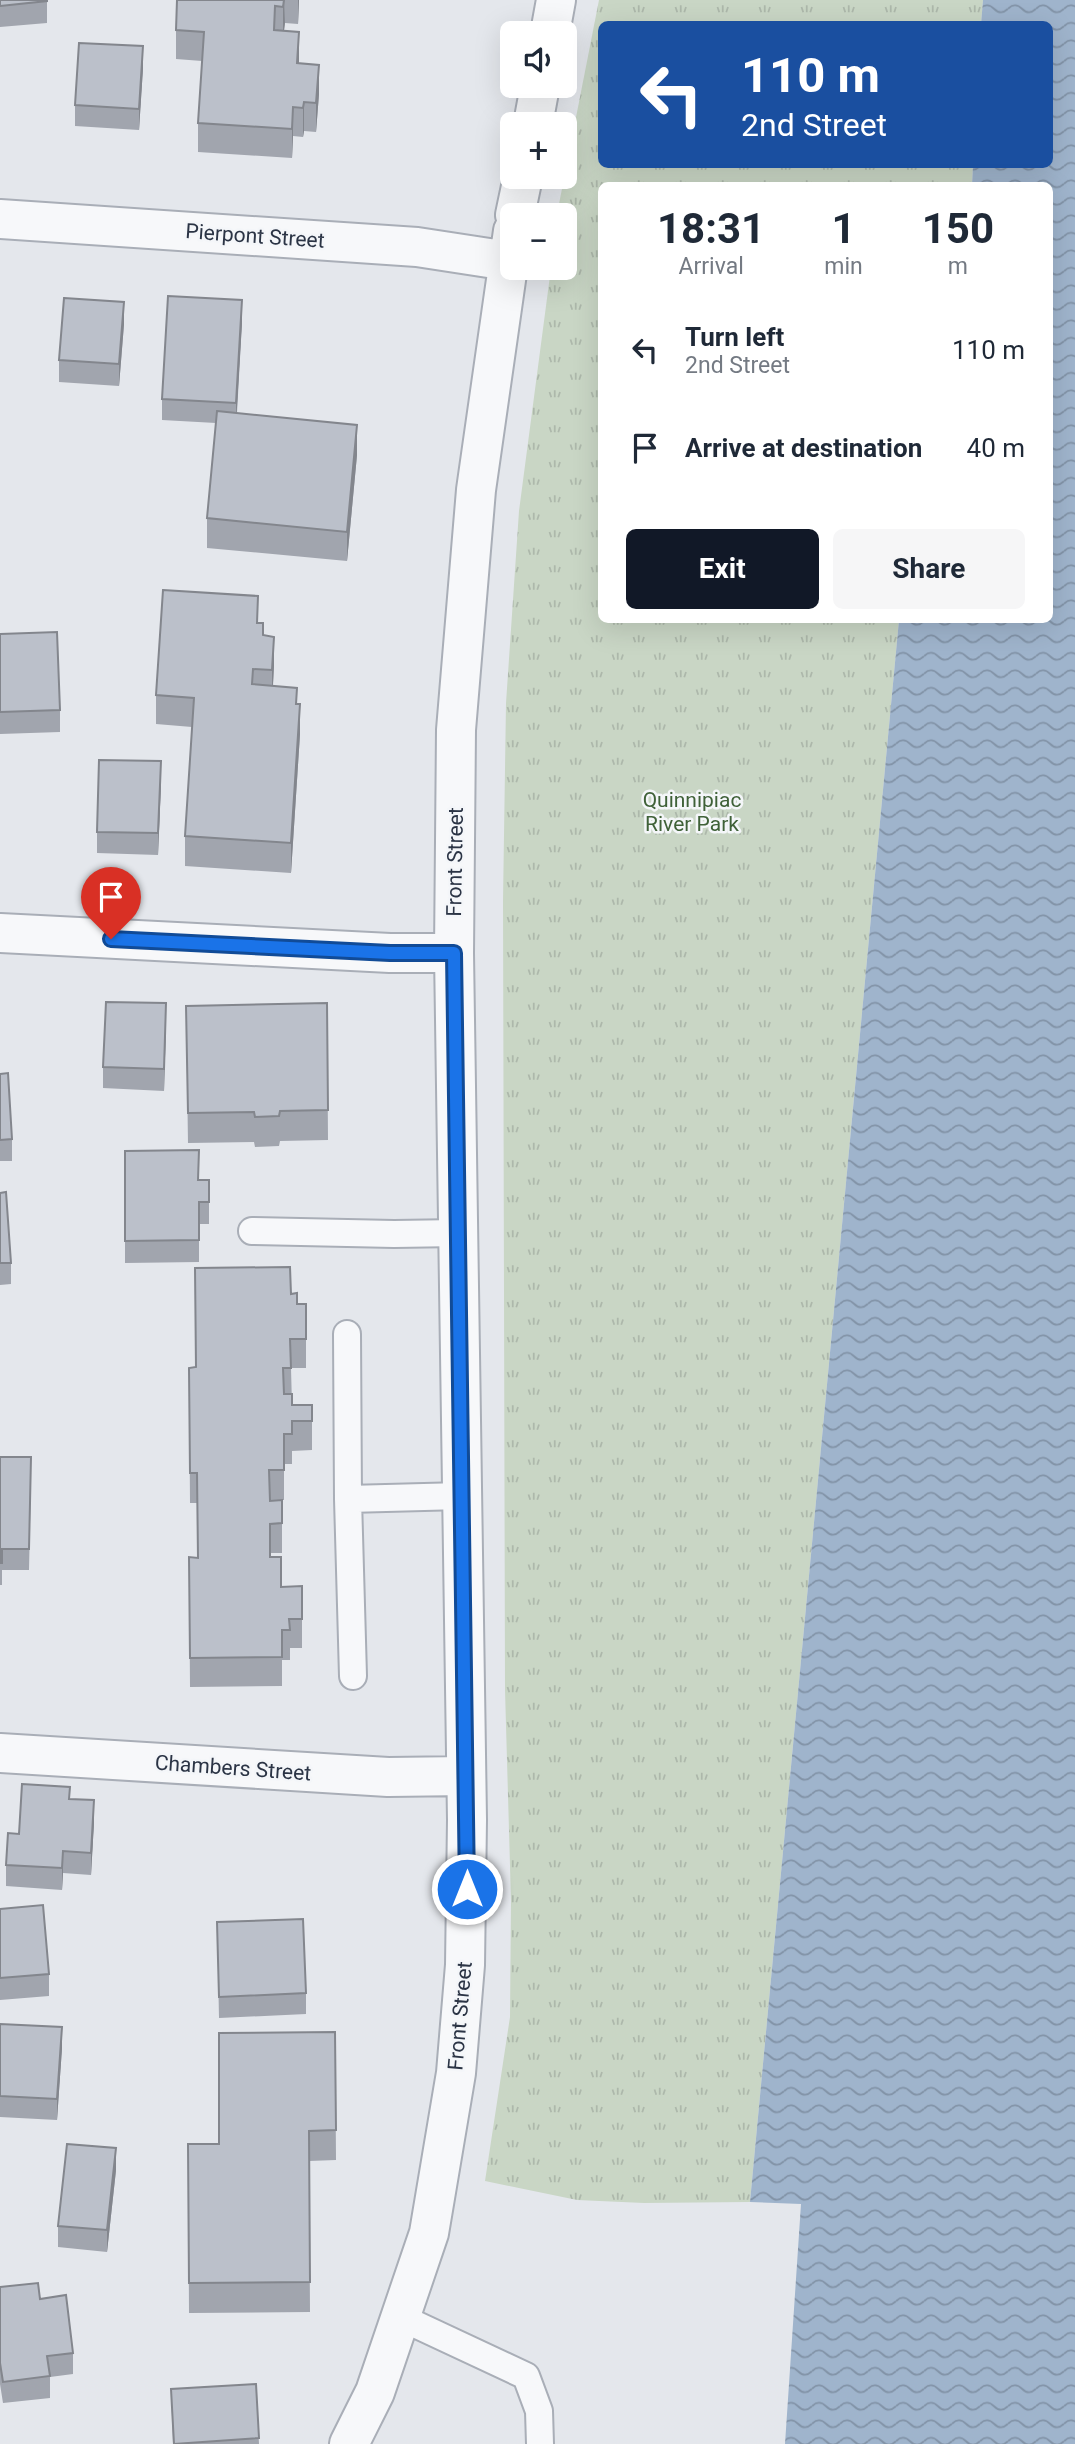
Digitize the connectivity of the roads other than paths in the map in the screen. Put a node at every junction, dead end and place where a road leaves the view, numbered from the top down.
1 (556, 0) edge
2 (552, 21) edge
3 (0, 219) edge
4 (500, 246) edge
5 (506, 280) edge
6 (0, 933) edge
7 (454, 953) junction
8 (252, 1231) dead end
9 (459, 1233) junction
10 (347, 1334) dead end
11 (462, 1496) junction
12 (348, 1499) junction
13 (354, 1676) dead end
14 (0, 1753) edge
15 (466, 1776) junction
16 (402, 2318) junction
17 (349, 2444) edge
18 (540, 2444) edge

1 - 2 street
3 - 4 street, Pierpont Street
5 - 7 street, Front Street
6 - 7 street
7 - 9 street, Front Street
8 - 9 lane
9 - 11 street, Front Street
10 - 12 lane
11 - 12 lane
11 - 15 street, Front Street
12 - 13 lane
14 - 15 street, Chambers Street
15 - 16 street, Front Street
16 - 17 street, Front Street
16 - 18 lane

